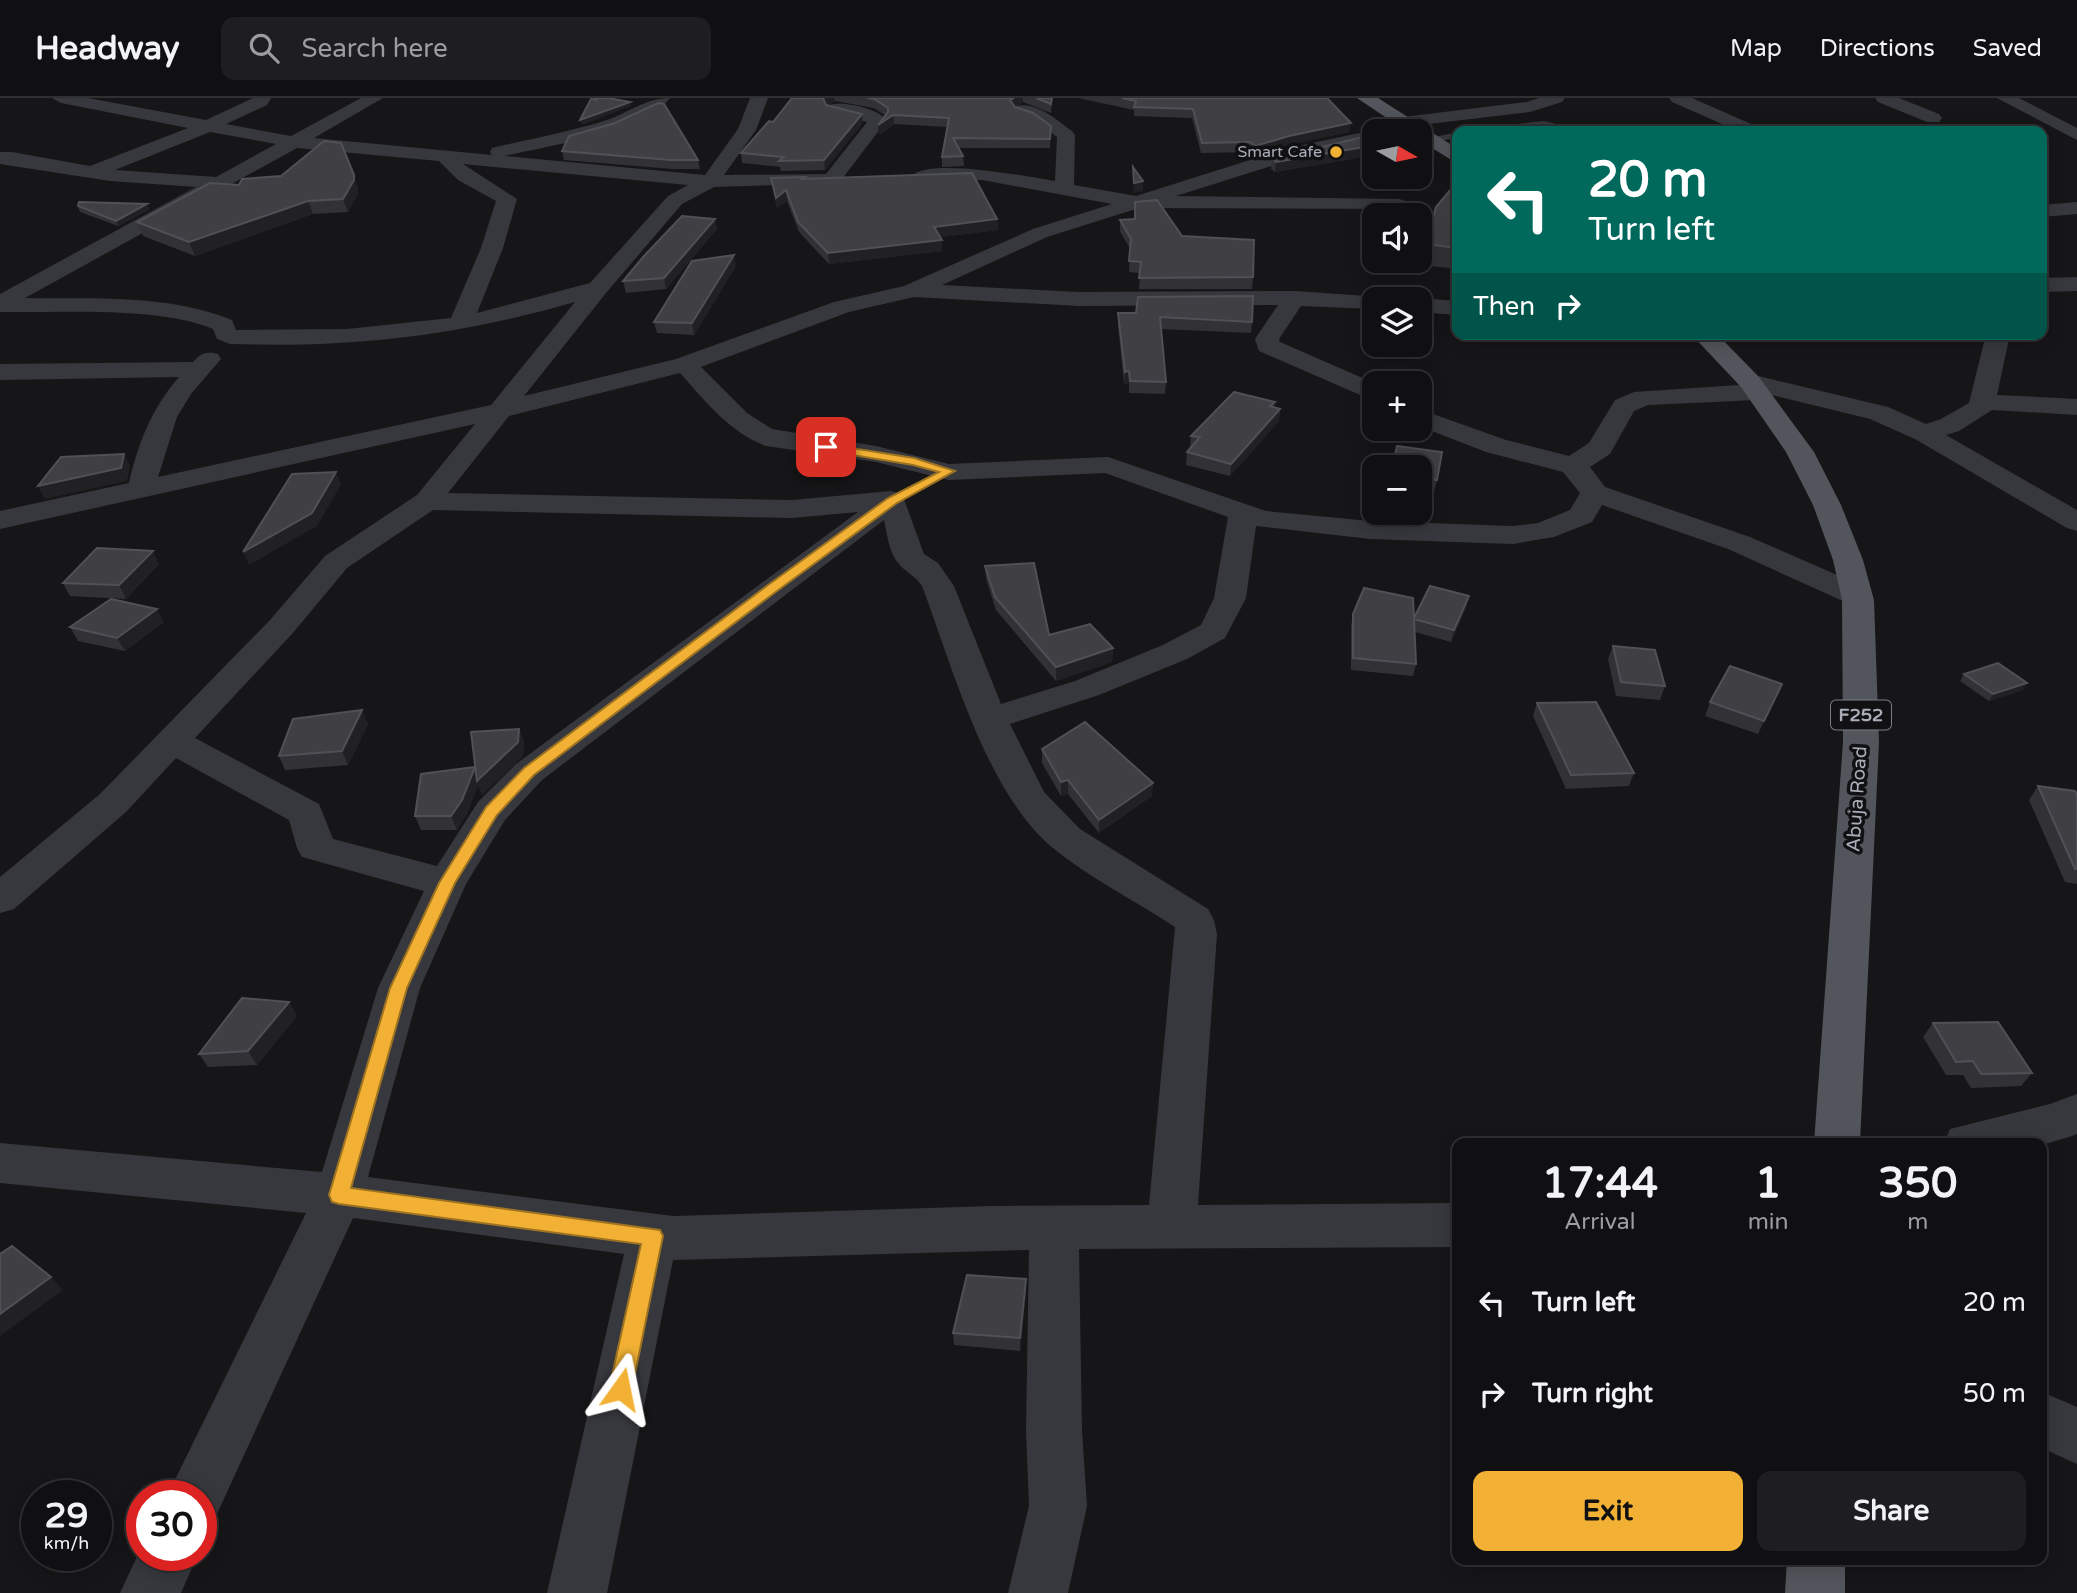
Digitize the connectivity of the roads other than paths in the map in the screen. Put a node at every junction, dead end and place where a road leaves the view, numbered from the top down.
1 (61, 98) edge
2 (262, 98) edge
3 (374, 98) edge
4 (661, 98) edge
5 (1366, 98) edge
6 (1556, 98) edge
7 (1678, 98) edge
8 (1884, 98) edge
9 (2006, 98) edge
10 (753, 100) edge
11 (835, 109) edge
12 (1022, 110) edge
13 (1933, 118) dead end
14 (1396, 119) edge
15 (1526, 126) edge
16 (1554, 126) edge
17 (1741, 126) edge
18 (206, 127) junction
19 (1432, 127) edge
20 (1432, 133) edge
21 (1452, 134) edge
22 (2077, 135) edge
23 (1362, 138) edge
24 (292, 142) junction
25 (1432, 142) edge
26 (1452, 154) edge
27 (444, 156) junction
28 (0, 159) edge
29 (474, 159) junction
30 (92, 172) junction
31 (899, 177) edge
32 (859, 178) edge
33 (832, 179) junction
34 (710, 181) junction
35 (218, 183) junction
36 (1064, 189) junction
37 (1136, 202) junction
38 (1362, 205) edge
39 (2077, 208) edge
40 (2047, 211) edge
41 (2077, 284) edge
42 (2047, 285) edge
43 (598, 288) junction
44 (911, 291) junction
45 (1295, 298) junction
46 (1362, 301) edge
47 (0, 304) edge
48 (1432, 306) edge
49 (1452, 308) edge
50 (461, 323) junction
51 (230, 337) junction
52 (1710, 340) edge
53 (1997, 340) edge
54 (685, 364) junction
55 (199, 369) junction
56 (0, 372) edge
57 (1754, 387) junction
58 (1362, 388) edge
59 (1982, 402) junction
60 (2077, 407) edge
61 (497, 411) junction
62 (1432, 422) edge
63 (1924, 433) junction
64 (1573, 466) junction
65 (949, 471) junction
66 (142, 488) junction
67 (1594, 493) junction
68 (892, 500) junction
69 (427, 502) junction
70 (1243, 513) junction
71 (0, 520) edge
72 (2077, 522) edge
73 (1856, 595) junction
74 (990, 719) junction
75 (172, 741) junction
76 (447, 883) junction
77 (0, 899) edge
78 (2077, 1113) edge
79 (1837, 1138) edge
80 (1988, 1138) edge
81 (0, 1163) edge
82 (339, 1195) junction
83 (1452, 1225) edge
84 (1172, 1227) junction
85 (1054, 1228) junction
86 (653, 1236) junction
87 (2047, 1422) edge
88 (2077, 1436) edge
89 (204, 1480) edge
90 (1816, 1565) edge
91 (161, 1571) edge
92 (150, 1593) edge
93 (577, 1593) edge
94 (1038, 1593) edge
95 (1815, 1593) edge

1 - 18 street
2 - 18 street
3 - 24 street
4 - 29 street
5 - 14 main road
6 - 19 street
7 - 17 street
8 - 13 street
9 - 22 street
10 - 34 street
11 - 33 street
12 - 36 street
15 - 16 lane
18 - 24 street
18 - 30 street
20 - 21 lane
23 - 37 street
24 - 27 street
24 - 35 street
25 - 26 main road
27 - 29 street
27 - 50 street
28 - 30 street
29 - 34 street
30 - 35 street
31 - 36 street
32 - 33 street
33 - 34 street
34 - 43 street
35 - 47 street
36 - 37 street
37 - 38 street
37 - 44 street
39 - 40 street
41 - 42 street
43 - 50 street
43 - 61 street
44 - 45 street
44 - 54 street
45 - 46 street
45 - 58 street
47 - 51 street
48 - 49 street
50 - 51 street
51 - 55 street
52 - 57 main road, Abuja Road / F252
53 - 59 street
54 - 61 street
54 - 65 street
55 - 56 street
55 - 66 street
57 - 63 street
57 - 64 street
57 - 73 main road, Abuja Road / F252
59 - 60 street
59 - 63 street
61 - 66 street
61 - 69 street
62 - 64 street
63 - 72 street
64 - 67 street
65 - 68 street
65 - 70 street
66 - 71 street
67 - 70 street
67 - 73 street
68 - 69 street
68 - 74 street
68 - 76 street
69 - 75 street
70 - 74 street
73 - 79 main road, Abuja Road / F252
74 - 84 street
75 - 76 street
75 - 77 street
76 - 82 street
78 - 80 street
81 - 82 street
82 - 86 street
82 - 89 street
83 - 84 street
84 - 85 street
85 - 86 street
85 - 94 street
86 - 93 street
87 - 88 street
90 - 95 main road
91 - 92 street

